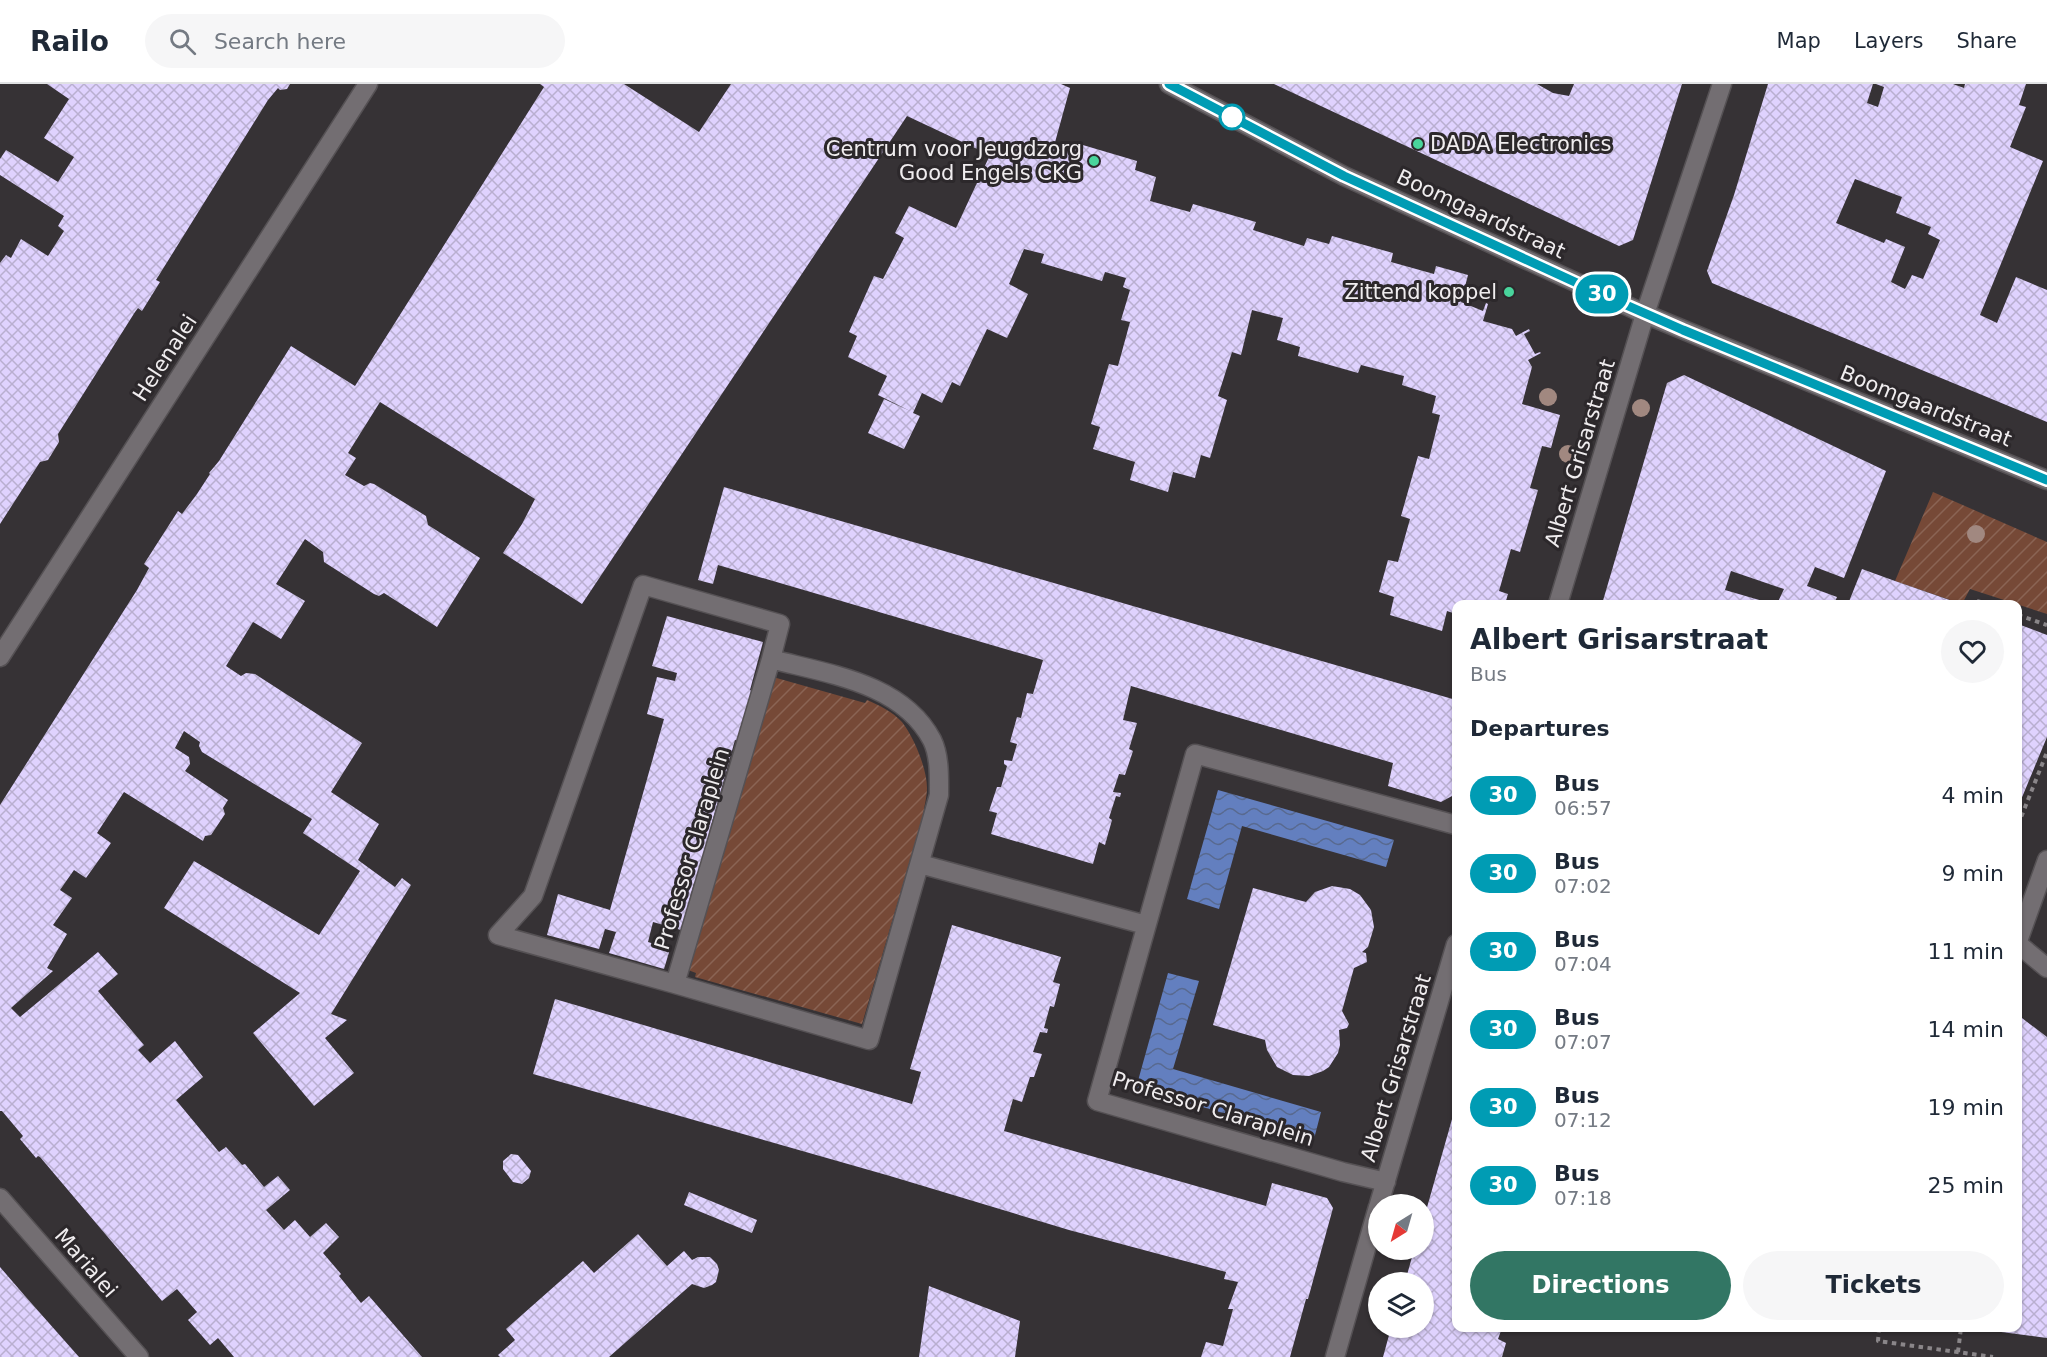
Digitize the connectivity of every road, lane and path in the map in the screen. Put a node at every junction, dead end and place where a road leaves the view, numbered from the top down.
1 (368, 84) edge
2 (1169, 84) edge
3 (1722, 84) edge
4 (1645, 314) junction
5 (2047, 480) edge
6 (1559, 600) edge
7 (2022, 616) edge
8 (2047, 625) edge
9 (0, 657) edge
10 (771, 659) junction
11 (2047, 752) edge
12 (2022, 815) edge
13 (1452, 824) edge
14 (2047, 860) edge
15 (920, 864) junction
16 (1146, 925) junction
17 (2022, 931) edge
18 (2022, 946) edge
19 (1452, 958) edge
20 (2047, 968) edge
21 (675, 984) junction
22 (1386, 1182) junction
23 (1382, 1194) edge
24 (0, 1198) edge
25 (1368, 1244) edge
26 (1879, 1332) edge
27 (1961, 1332) edge
28 (1958, 1353) junction
29 (139, 1357) edge
30 (1335, 1357) edge
31 (1993, 1357) edge

1 - 9 street, Helenalei
2 - 4 street, Boomgaardstraat
3 - 4 street, Albert Grisarstraat
4 - 5 street, Boomgaardstraat
4 - 6 street, Albert Grisarstraat
7 - 8 path
10 - 15 street, Professor Claraplein
10 - 21 street, Professor Claraplein
10 - 21 street
11 - 12 path
13 - 16 street, Professor Claraplein
14 - 17 street
15 - 16 street
15 - 21 street, Professor Claraplein
16 - 22 street, Professor Claraplein
18 - 20 street
19 - 22 street, Albert Grisarstraat
22 - 23 street, Albert Grisarstraat
24 - 29 street, Marialei
25 - 30 street, Albert Grisarstraat
26 - 28 path
27 - 28 path
28 - 31 path

